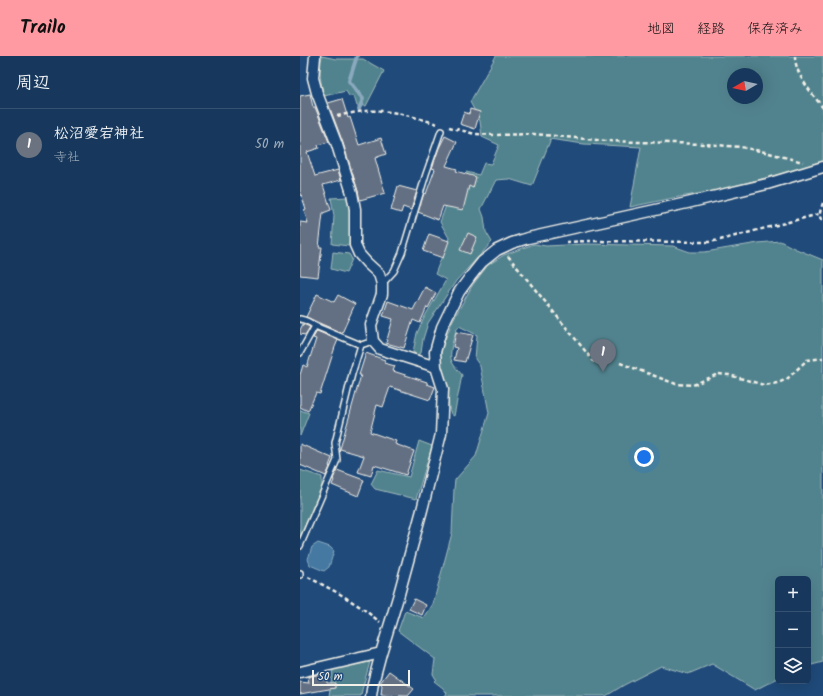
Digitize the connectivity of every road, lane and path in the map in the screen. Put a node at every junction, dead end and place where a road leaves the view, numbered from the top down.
1 (315, 56) edge
2 (794, 56) edge
3 (823, 108) edge
4 (327, 118) junction
5 (441, 131) dead end
6 (823, 167) edge
7 (823, 203) edge
8 (819, 214) junction
9 (823, 222) edge
10 (560, 243) dead end
11 (502, 248) junction
12 (382, 284) junction
13 (300, 319) edge
14 (315, 326) junction
15 (373, 341) junction
16 (361, 345) junction
17 (300, 353) edge
18 (823, 358) edge
19 (595, 363) dead end
20 (620, 363) dead end
21 (436, 366) junction
22 (300, 546) edge
23 (300, 574) edge
24 (388, 629) junction
25 (381, 653) junction
26 (300, 672) edge
27 (371, 696) edge

1 - 4 street
2 - 3 path
4 - 6 path
4 - 12 street
5 - 12 lane
6 - 11 street
7 - 8 path
8 - 9 path
8 - 10 path
11 - 19 path
11 - 21 street
12 - 15 street
13 - 14 lane
14 - 16 lane
14 - 17 lane
15 - 16 lane
15 - 21 street
16 - 22 lane
18 - 20 path
21 - 24 street
23 - 24 path
24 - 25 street
25 - 26 street
25 - 27 street

